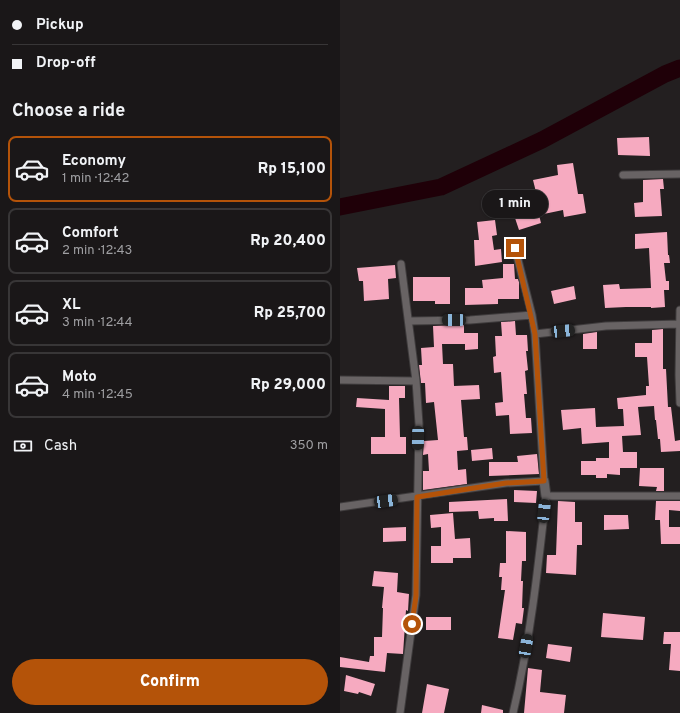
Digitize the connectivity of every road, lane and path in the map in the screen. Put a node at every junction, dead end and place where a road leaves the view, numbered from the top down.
1 (680, 174) edge
2 (623, 175) dead end
3 (515, 248) dead end
4 (401, 264) dead end
5 (680, 310) edge
6 (532, 315) junction
7 (409, 321) junction
8 (680, 324) edge
9 (535, 334) junction
10 (340, 380) edge
11 (416, 381) junction
12 (680, 403) edge
13 (544, 481) junction
14 (546, 496) junction
15 (680, 496) edge
16 (417, 497) junction
17 (340, 507) edge
18 (400, 713) edge
19 (513, 713) edge

1 - 2 street
3 - 6 street
4 - 7 street
5 - 8 street
6 - 7 street
6 - 9 street
7 - 11 street
8 - 9 street
8 - 12 street
9 - 13 street
10 - 11 street
11 - 16 street
13 - 14 street
13 - 16 street
14 - 15 street
14 - 19 street
16 - 17 street
16 - 18 street

